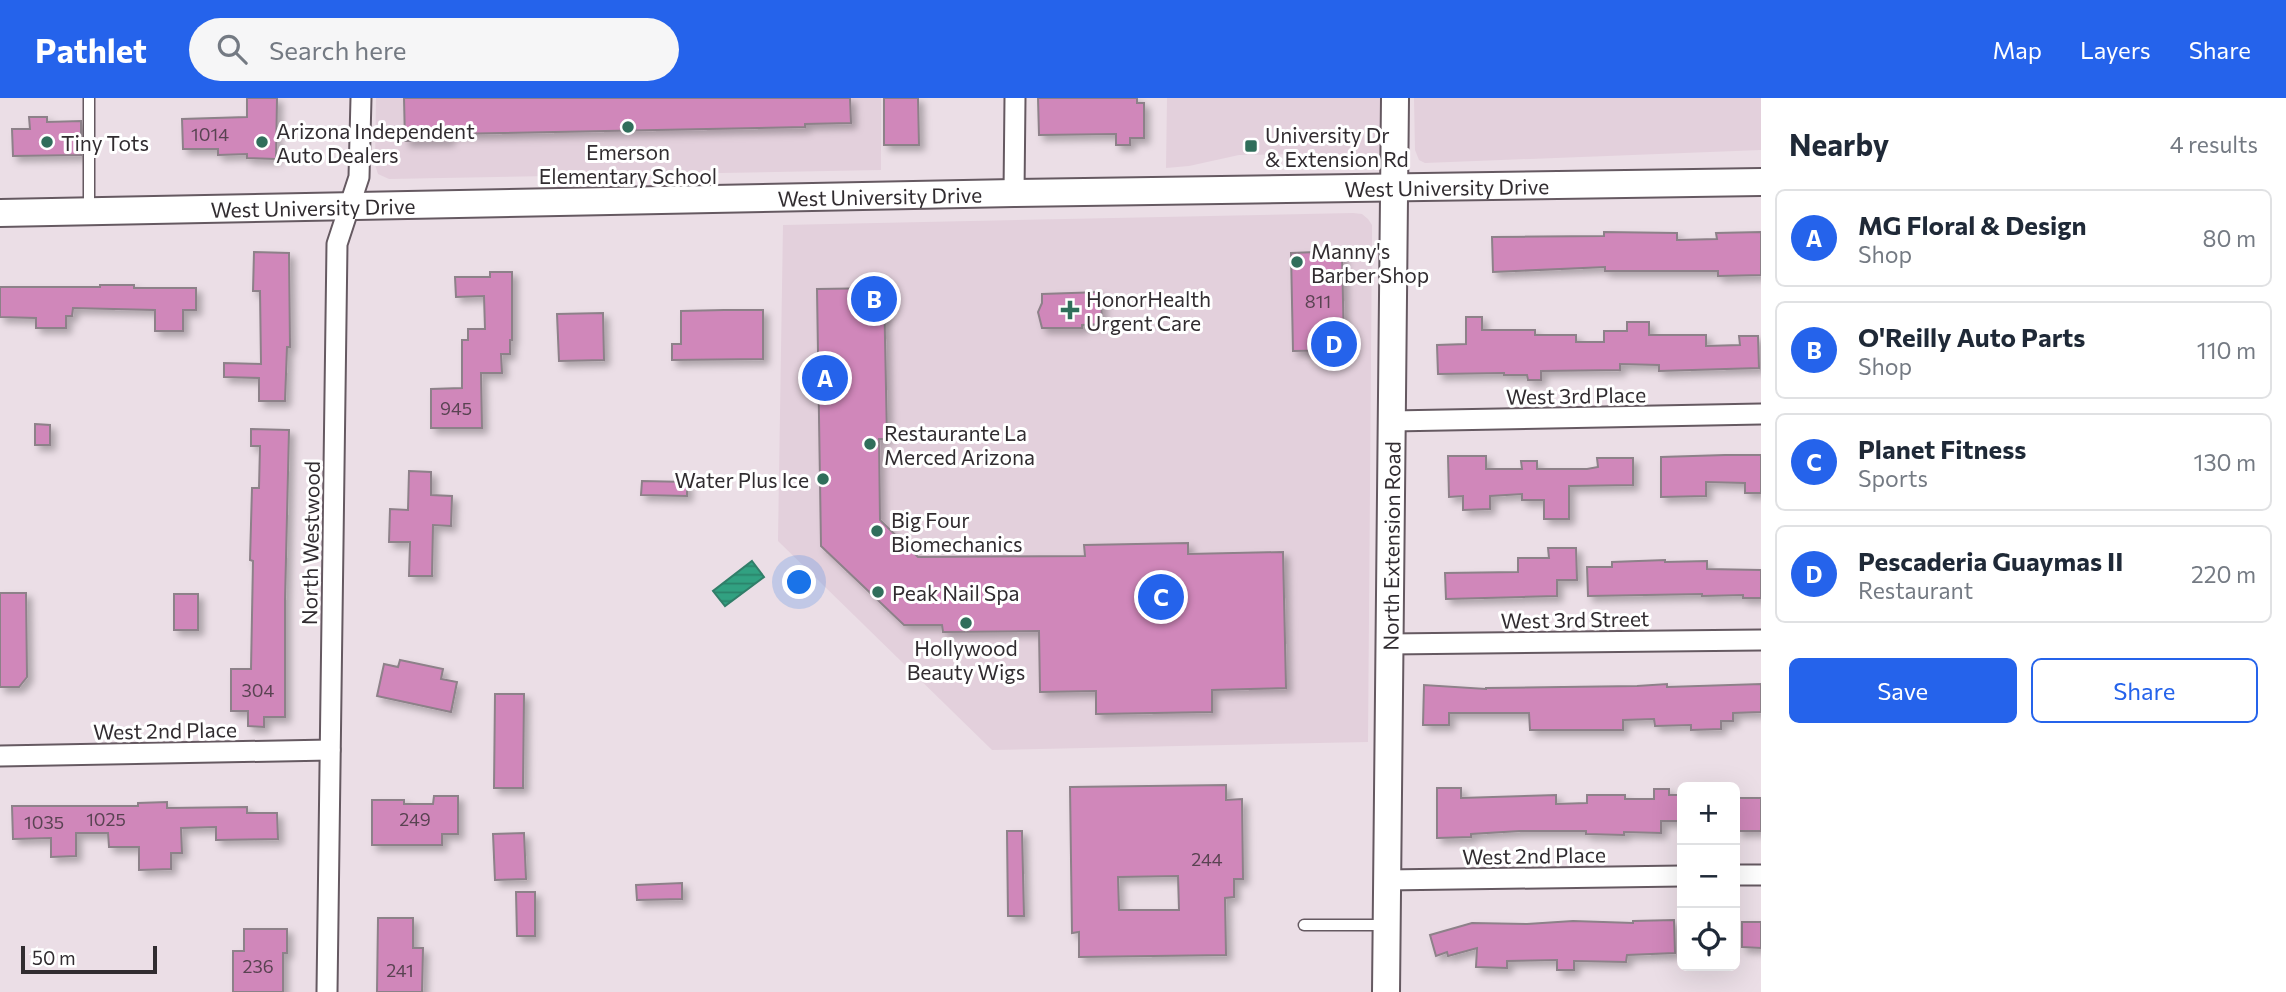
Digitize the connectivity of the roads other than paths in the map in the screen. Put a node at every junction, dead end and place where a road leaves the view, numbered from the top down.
1 (89, 98) edge
2 (361, 98) edge
3 (1015, 98) edge
4 (1395, 98) edge
5 (1761, 182) edge
6 (1394, 187) junction
7 (1014, 193) junction
8 (350, 207) junction
9 (89, 212) junction
10 (0, 213) edge
11 (1761, 414) edge
12 (1392, 421) junction
13 (1761, 640) edge
14 (1389, 644) junction
15 (330, 750) junction
16 (0, 756) edge
17 (1740, 875) edge
18 (1761, 875) edge
19 (1677, 876) edge
20 (1386, 880) junction
21 (1304, 925) dead end
22 (1386, 925) junction
23 (327, 992) edge
24 (1386, 992) edge

1 - 9 lane
2 - 8 street, North Westwood
3 - 7 street
4 - 6 main road, North Extension Road
5 - 6 main road, West University Drive
6 - 7 main road, West University Drive
6 - 12 main road, North Extension Road
7 - 8 main road, West University Drive
8 - 9 main road, West University Drive
8 - 15 street, North Westwood
9 - 10 main road, West University Drive
11 - 12 street, West 3rd Place
12 - 14 main road, North Extension Road
13 - 14 street, West 3rd Street
14 - 20 main road, North Extension Road
15 - 16 street, West 2nd Place
15 - 23 street, North Westwood
17 - 18 street
19 - 20 street, West 2nd Place
20 - 22 main road, North Extension Road
21 - 22 lane
22 - 24 main road, North Extension Road

